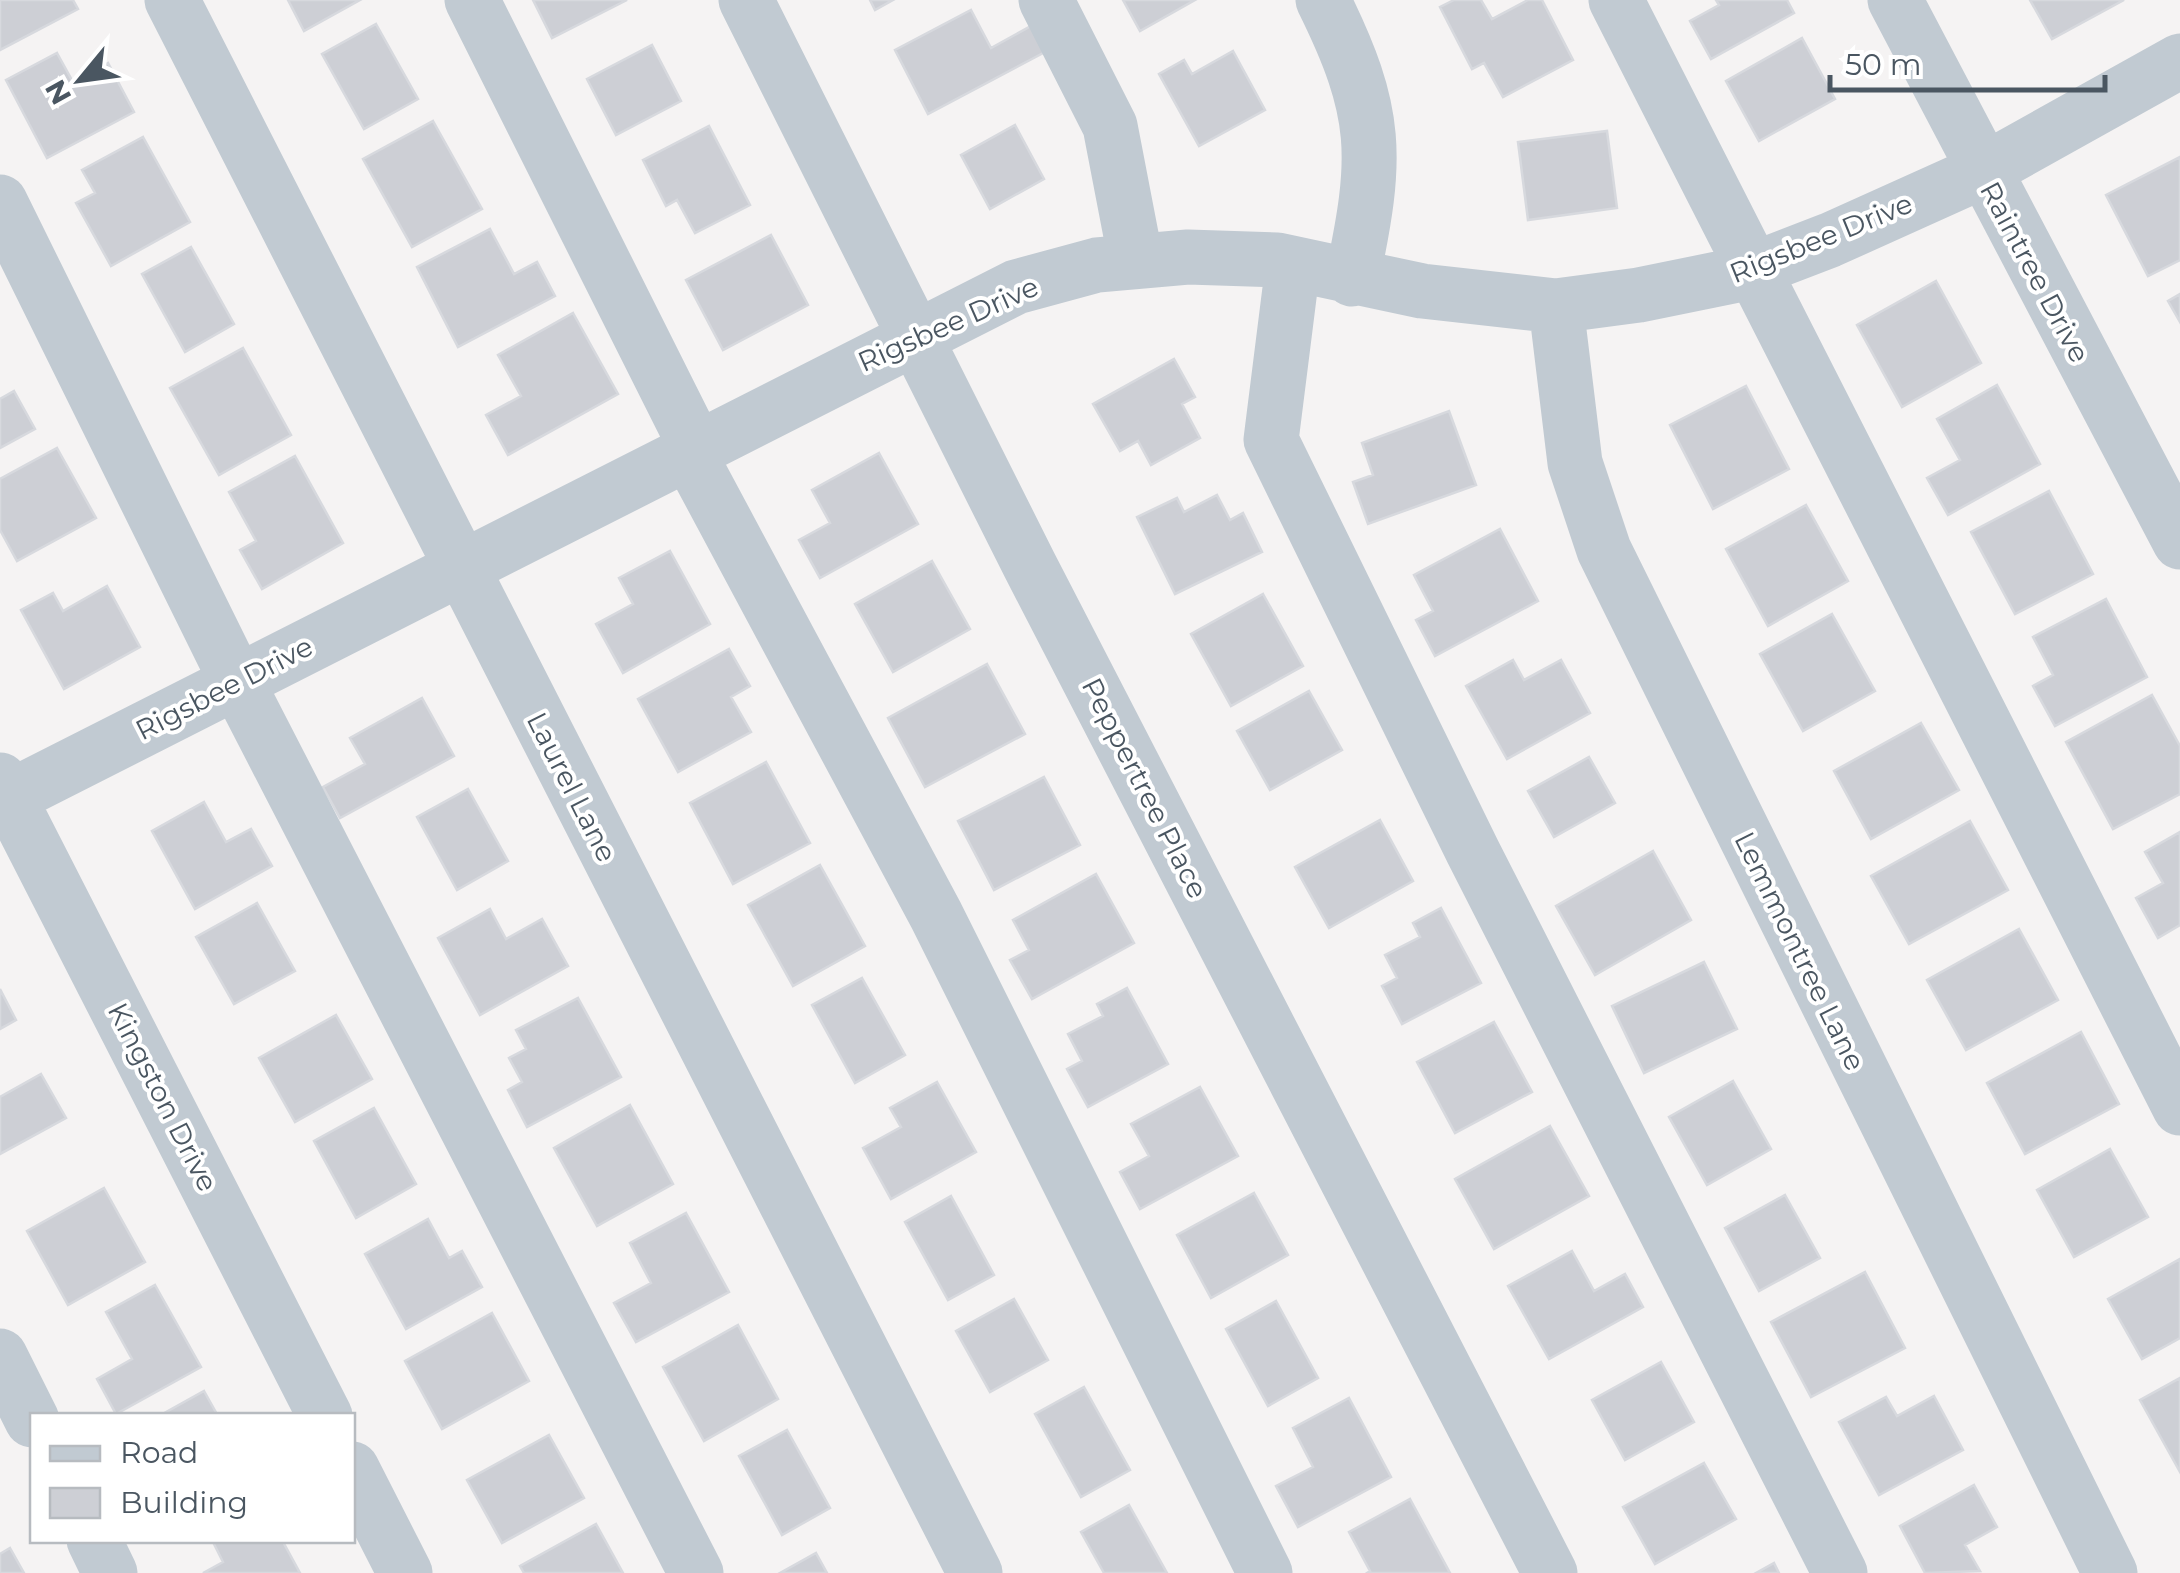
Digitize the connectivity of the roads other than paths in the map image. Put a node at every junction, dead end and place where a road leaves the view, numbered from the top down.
1 (172, 0) edge
2 (472, 0) edge
3 (746, 0) edge
4 (1046, 0) edge
5 (1323, 0) edge
6 (1616, 0) edge
7 (1895, 0) edge
8 (2180, 61) edge
9 (1981, 172) junction
10 (0, 202) edge
11 (1136, 261) junction
12 (1294, 265) junction
13 (1752, 270) junction
14 (1352, 279) junction
15 (1556, 306) junction
16 (917, 334) junction
17 (692, 449) junction
18 (2180, 542) edge
19 (458, 568) junction
20 (236, 682) junction
21 (3, 793) edge
22 (2180, 1108) edge
23 (0, 1356) edge
24 (323, 1413) edge
25 (30, 1416) edge
26 (355, 1476) edge
27 (95, 1543) edge
28 (110, 1573) edge
29 (405, 1573) edge
30 (696, 1573) edge
31 (974, 1573) edge
32 (1265, 1573) edge
33 (1550, 1573) edge
34 (1840, 1573) edge
35 (2110, 1573) edge

1 - 19 street, Laurel Lane
2 - 17 street
3 - 16 street, Peppertree Place
4 - 11 street
5 - 14 street
6 - 13 street
7 - 9 street, Raintree Drive
8 - 9 street, Rigsbee Drive
9 - 13 street, Rigsbee Drive
9 - 18 street, Raintree Drive
10 - 20 street
11 - 12 street, Rigsbee Drive
11 - 16 street, Rigsbee Drive
12 - 14 street, Rigsbee Drive
12 - 34 street
13 - 15 street, Rigsbee Drive
13 - 22 street
14 - 15 street, Rigsbee Drive
15 - 35 street, Lemmontree Lane
16 - 17 street, Rigsbee Drive
16 - 33 street, Peppertree Place
17 - 19 street, Rigsbee Drive
17 - 32 street
19 - 20 street, Rigsbee Drive
19 - 31 street, Laurel Lane
20 - 21 street, Rigsbee Drive
20 - 30 street
21 - 24 street, Kingston Drive
23 - 25 street
26 - 29 street
27 - 28 street

